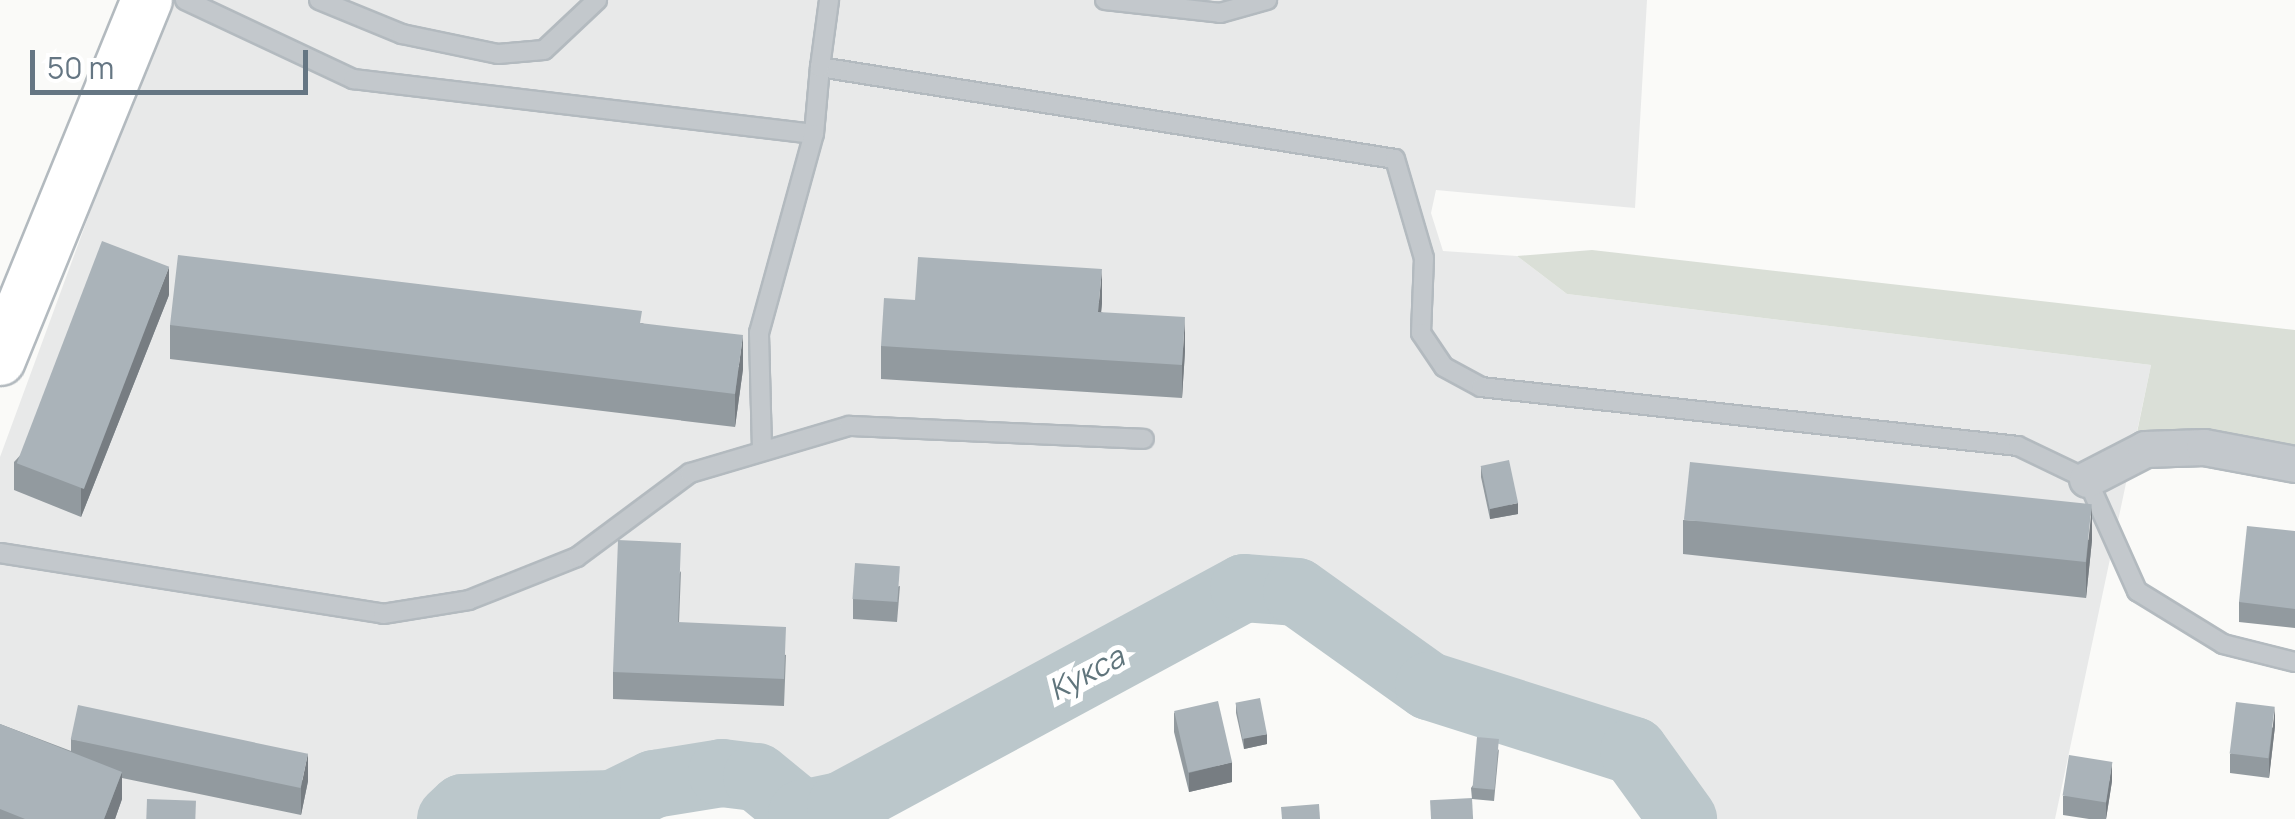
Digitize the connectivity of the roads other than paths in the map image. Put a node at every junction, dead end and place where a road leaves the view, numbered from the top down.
1 (147, 0) edge
2 (185, 0) edge
3 (319, 0) edge
4 (597, 0) edge
5 (829, 0) edge
6 (1105, 0) edge
7 (1267, 0) edge
8 (338, 4) edge
9 (820, 68) junction
10 (814, 134) junction
11 (0, 360) edge
12 (1144, 440) dead end
13 (762, 449) junction
14 (2295, 464) edge
15 (2087, 479) junction
16 (0, 554) edge
17 (2295, 662) edge

1 - 11 street
2 - 10 lane
3 - 8 lane
4 - 8 lane
5 - 9 lane
6 - 7 lane
9 - 10 lane
9 - 15 lane
10 - 13 lane
12 - 13 lane
13 - 16 lane
14 - 15 street
15 - 17 lane

